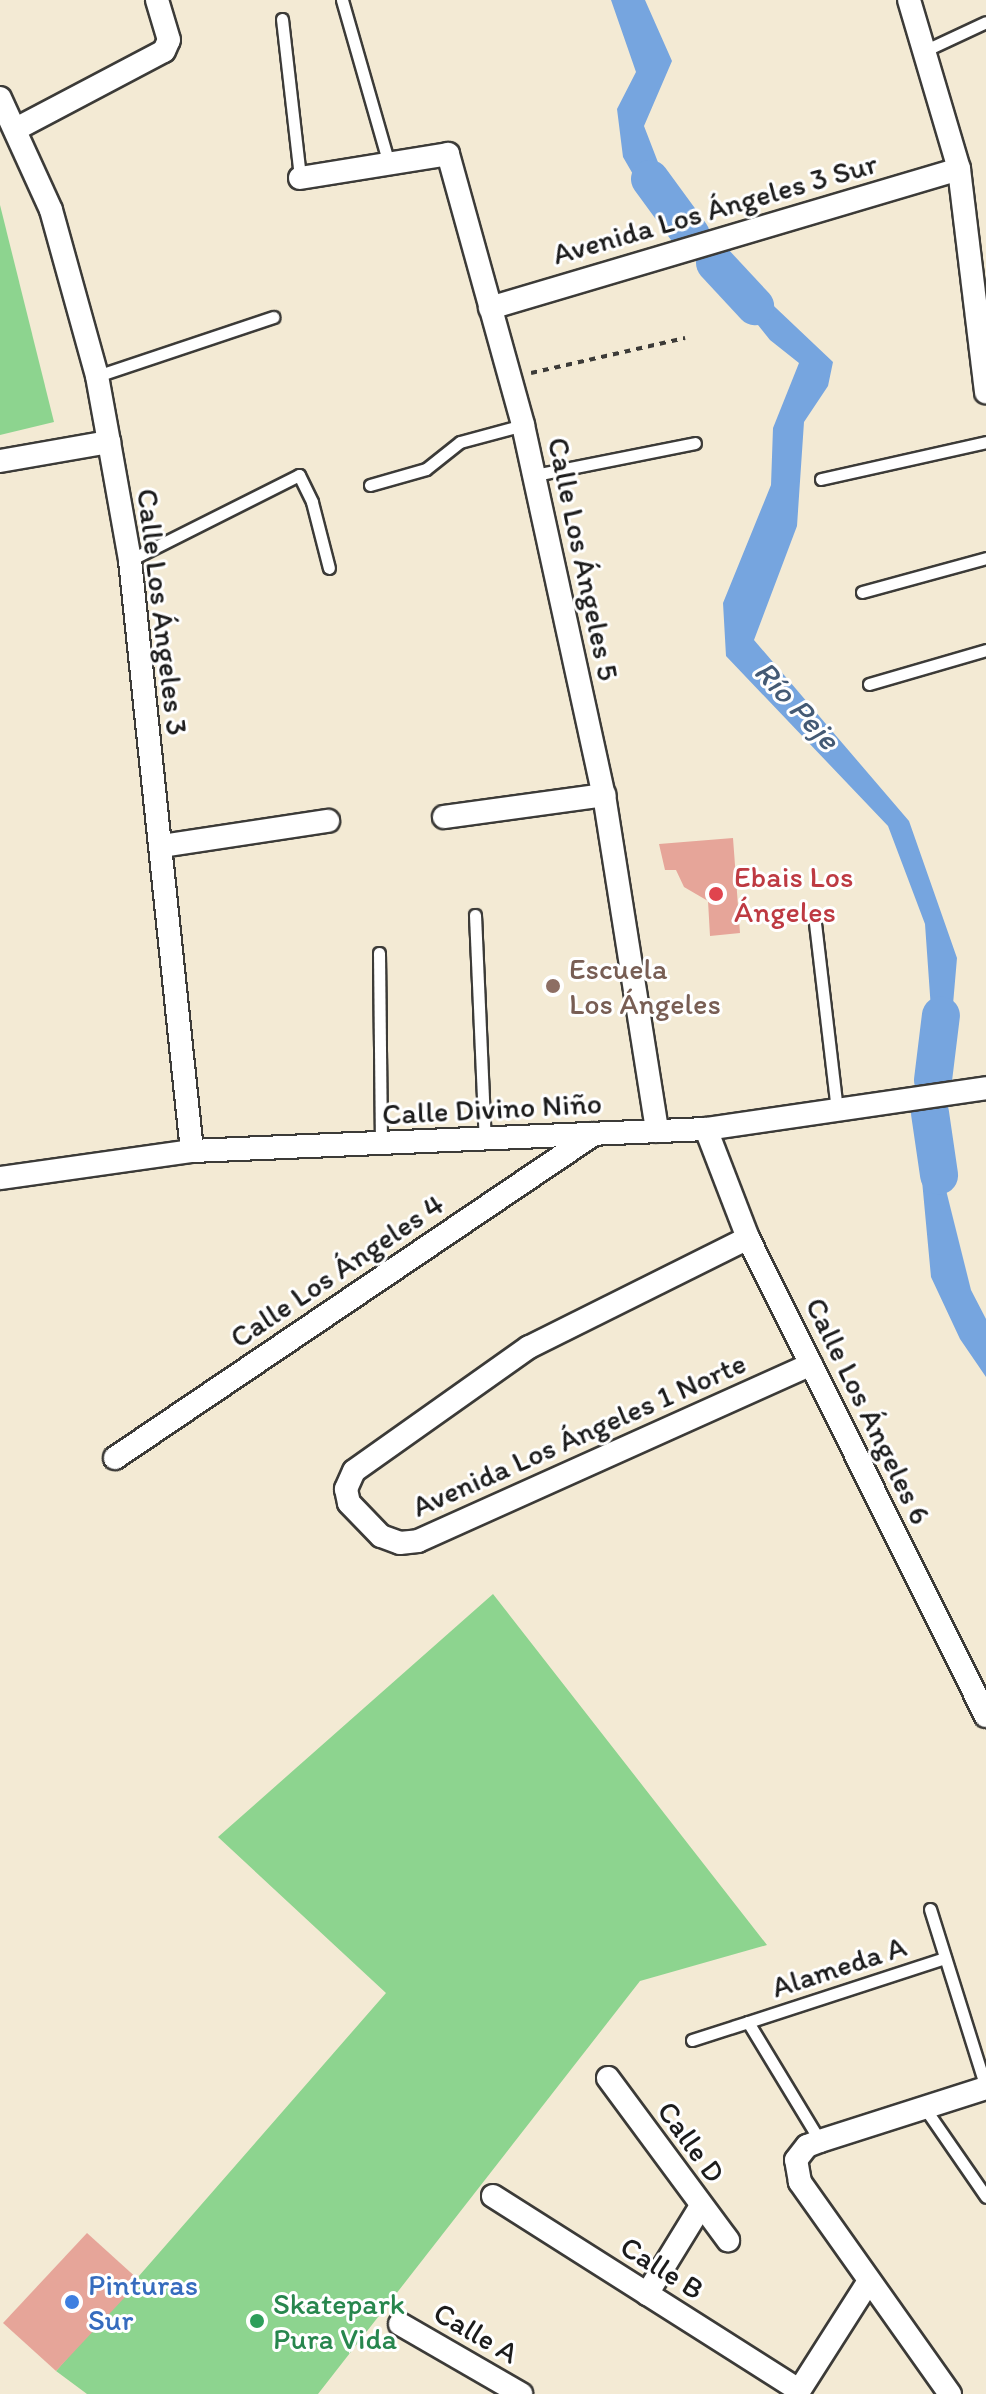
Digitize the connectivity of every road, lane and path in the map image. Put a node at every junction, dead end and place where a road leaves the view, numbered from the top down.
1 (157, 0) edge
2 (342, 0) edge
3 (909, 0) edge
4 (282, 19) dead end
5 (986, 22) edge
6 (924, 51) junction
7 (0, 98) edge
8 (16, 129) junction
9 (389, 164) junction
10 (959, 169) junction
11 (300, 178) joint
12 (490, 308) junction
13 (273, 317) dead end
14 (685, 338) dead end
15 (97, 376) junction
16 (511, 378) junction
17 (986, 392) edge
18 (523, 425) junction
19 (109, 442) junction
20 (986, 442) edge
21 (695, 443) dead end
22 (0, 461) edge
23 (535, 475) junction
24 (821, 479) dead end
25 (370, 485) dead end
26 (986, 558) edge
27 (130, 560) junction
28 (329, 568) dead end
29 (862, 592) dead end
30 (986, 650) edge
31 (869, 684) dead end
32 (604, 795) junction
33 (444, 817) dead end
34 (328, 821) dead end
35 (162, 846) junction
36 (475, 915) dead end
37 (815, 923) dead end
38 (379, 953) dead end
39 (986, 1088) edge
40 (837, 1111) junction
41 (706, 1129) junction
42 (657, 1131) junction
43 (594, 1134) junction
44 (485, 1140) junction
45 (381, 1145) junction
46 (192, 1151) junction
47 (0, 1178) edge
48 (748, 1238) junction
49 (811, 1364) junction
50 (115, 1458) dead end
51 (986, 1716) edge
52 (930, 1909) dead end
53 (945, 1958) junction
54 (748, 2022) junction
55 (692, 2040) dead end
56 (608, 2078) dead end
57 (986, 2088) edge
58 (924, 2107) junction
59 (820, 2141) junction
60 (493, 2196) dead end
61 (986, 2197) edge
62 (701, 2206) junction
63 (728, 2240) dead end
64 (869, 2281) junction
65 (647, 2294) junction
66 (400, 2324) dead end
67 (798, 2392) edge
68 (521, 2394) edge
69 (950, 2394) edge

1 - 8 street
2 - 9 lane
3 - 6 street
4 - 11 lane
5 - 6 lane
6 - 10 street
7 - 8 street, Calle Los Ángeles 3
8 - 15 street, Calle Los Ángeles 3
9 - 11 street, Calle Los Ángeles 5
9 - 12 street, Calle Los Ángeles 5
10 - 12 street, Avenida Los Ángeles 3 Sur
10 - 17 street
12 - 16 street, Calle Los Ángeles 5
13 - 15 lane
14 - 16 path
15 - 19 street, Calle Los Ángeles 3
16 - 18 street, Calle Los Ángeles 5
18 - 23 street, Calle Los Ángeles 5
18 - 25 lane
19 - 22 street
19 - 27 street, Calle Los Ángeles 3
20 - 24 lane
21 - 23 lane
23 - 32 street, Calle Los Ángeles 5
26 - 29 lane
27 - 28 lane
27 - 35 street, Calle Los Ángeles 3
30 - 31 lane
32 - 33 street
32 - 42 street, Calle Los Ángeles 5
34 - 35 street
35 - 46 street, Calle Los Ángeles 3
36 - 44 lane
37 - 40 lane
38 - 45 lane
39 - 40 street, Calle Divino Niño
40 - 41 street, Calle Divino Niño
41 - 42 street, Calle Divino Niño
41 - 48 street, Calle Los Ángeles 6
42 - 43 street, Calle Divino Niño
43 - 44 street, Calle Divino Niño
43 - 50 street, Calle Los Ángeles 4
44 - 45 street, Calle Divino Niño
45 - 46 street, Calle Divino Niño
46 - 47 street, Calle Divino Niño
48 - 49 street, Calle Los Ángeles 6
48 - 49 street, Avenida Los Ángeles 1 Norte
49 - 51 street, Calle Los Ángeles 6
52 - 53 lane
53 - 54 lane, Alameda A
53 - 57 lane
54 - 55 lane, Alameda A
54 - 59 lane, Alameda A
56 - 62 street, Calle D
57 - 58 street
58 - 59 street
58 - 61 lane
59 - 64 street
60 - 65 street, Calle B
62 - 63 street, Calle D
62 - 65 street
64 - 67 street
64 - 69 street
65 - 67 street, Calle B
66 - 68 street, Calle A

